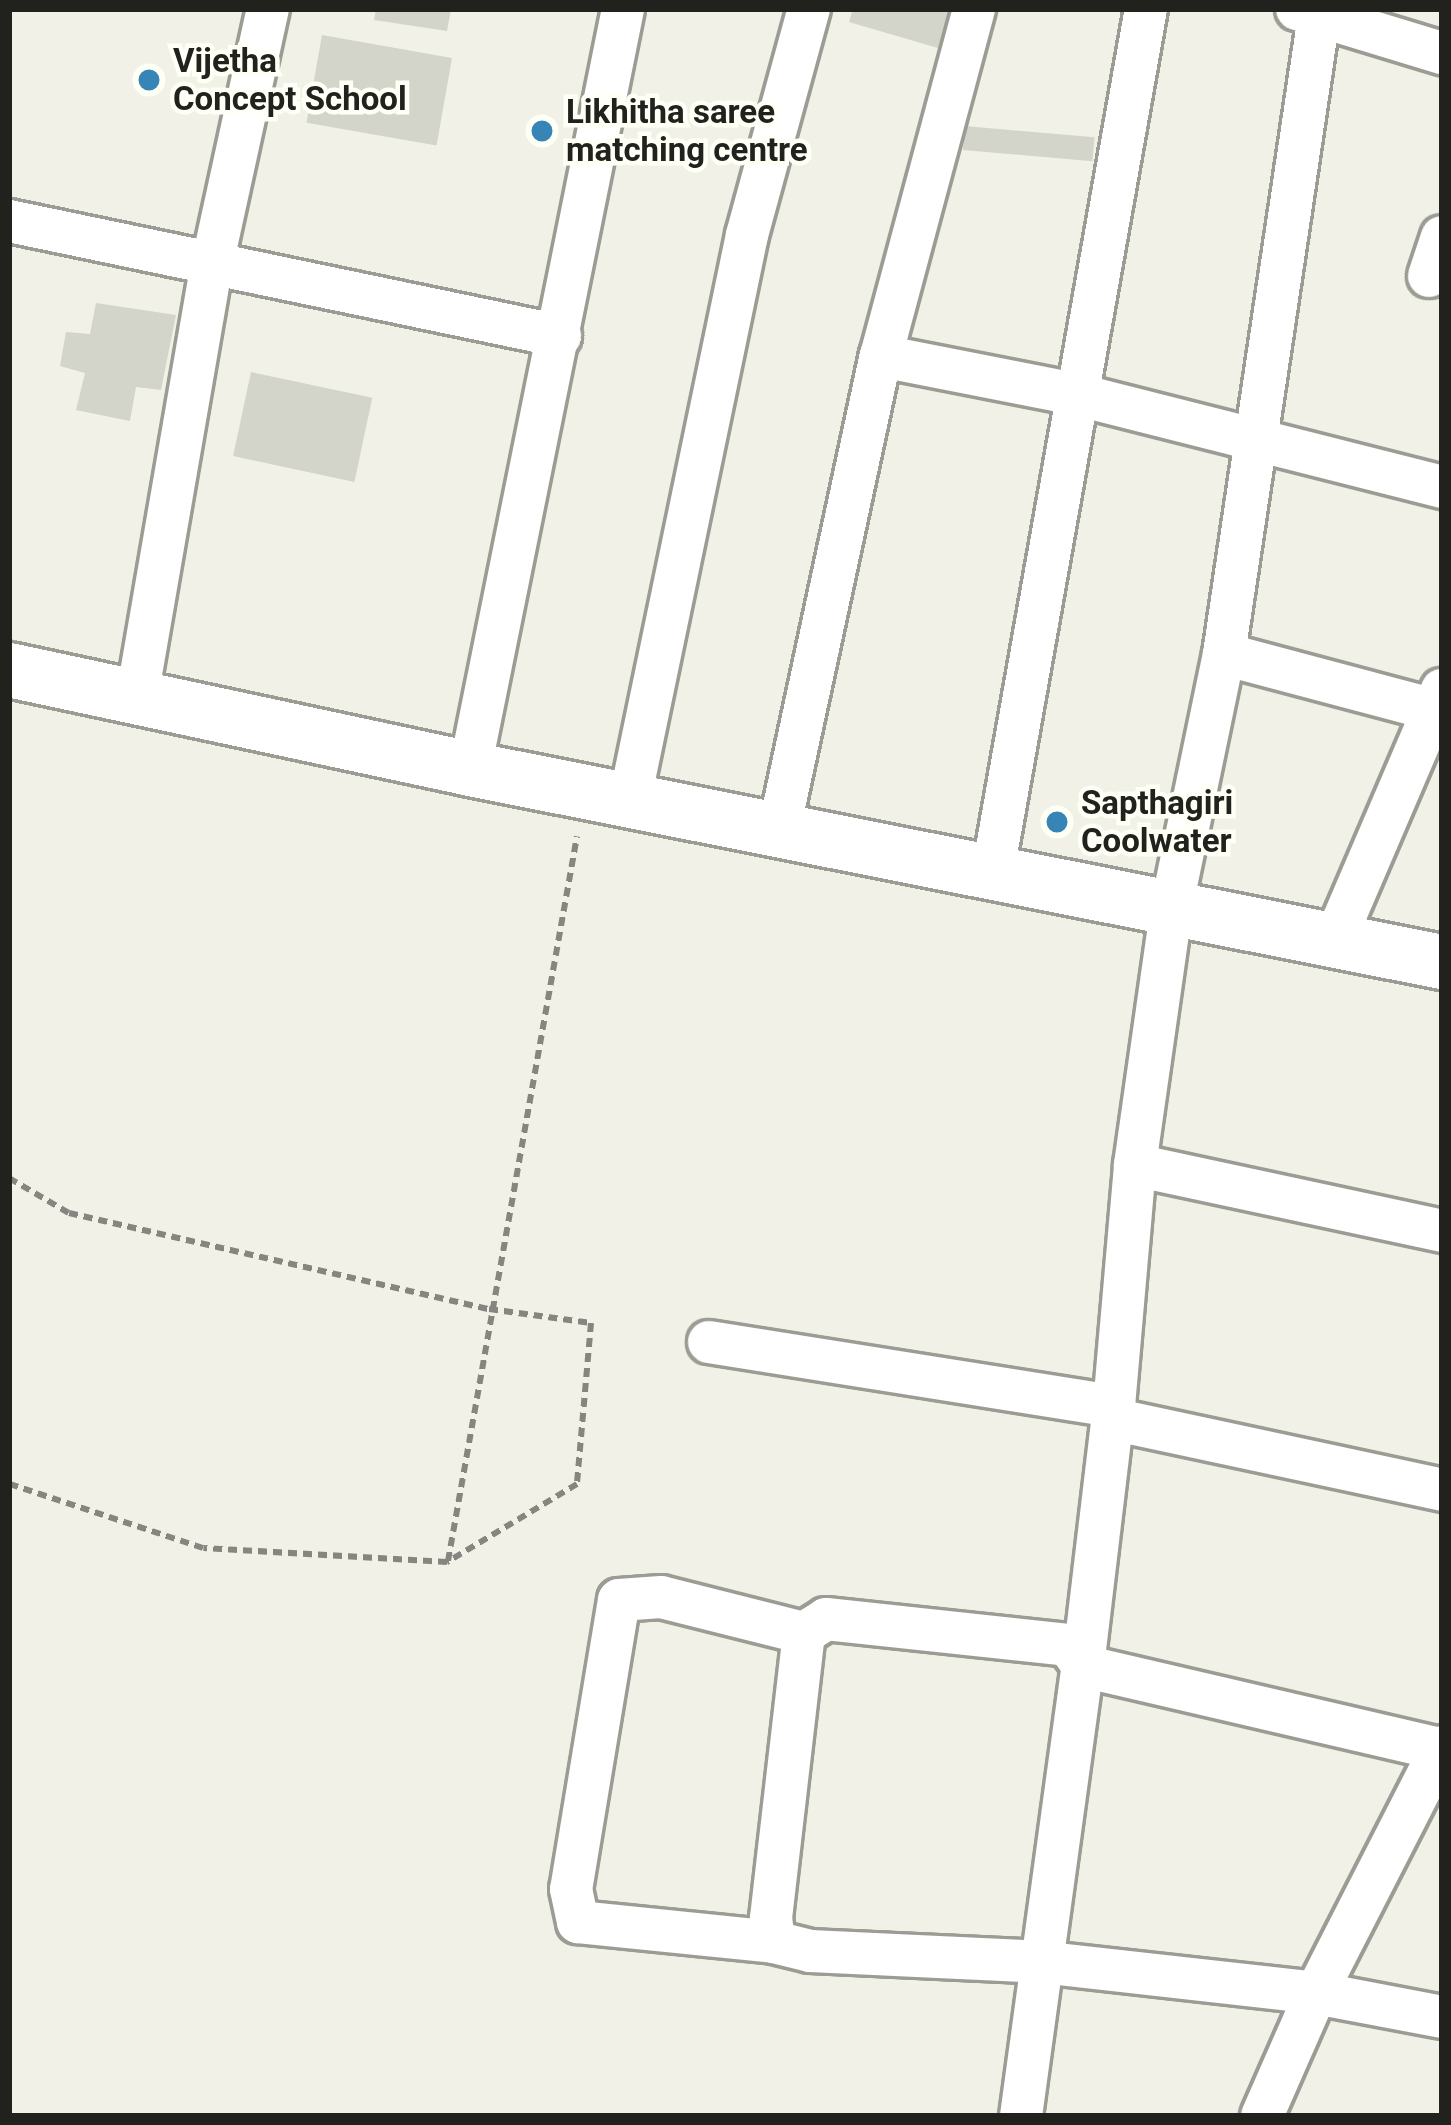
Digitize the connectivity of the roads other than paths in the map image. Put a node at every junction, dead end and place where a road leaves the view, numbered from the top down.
1 (268, 9) edge
2 (623, 9) edge
3 (809, 9) edge
4 (974, 9) edge
5 (1145, 9) edge
6 (1312, 11) edge
7 (1442, 53) edge
8 (9, 221) edge
9 (212, 265) junction
10 (560, 336) junction
11 (880, 356) junction
12 (1075, 394) junction
13 (1255, 439) junction
14 (1442, 488) edge
15 (1224, 654) junction
16 (9, 670) edge
17 (137, 697) junction
18 (1439, 704) edge
19 (470, 769) junction
20 (608, 795) junction
21 (779, 830) junction
22 (993, 871) junction
23 (1172, 905) junction
24 (1336, 937) junction
25 (1442, 962) edge
26 (1135, 1165) junction
27 (1442, 1231) edge
28 (709, 1342) dead end
29 (1113, 1412) junction
30 (1442, 1490) edge
31 (804, 1634) junction
32 (1083, 1666) junction
33 (1441, 1748) edge
34 (774, 1942) junction
35 (1040, 1962) junction
36 (1316, 1993) junction
37 (1442, 2017) edge
38 (1021, 2116) edge
39 (1262, 2116) edge

1 - 9 street
2 - 10 street
3 - 20 street
4 - 11 street
5 - 12 street
6 - 7 street
6 - 13 street
8 - 9 street
9 - 10 street
9 - 17 street
10 - 19 street
11 - 12 street
11 - 21 street
12 - 13 street
12 - 22 street
13 - 14 street
13 - 15 street
15 - 18 street
15 - 23 street
16 - 17 street
17 - 19 street
18 - 24 street
19 - 20 street
20 - 21 street
21 - 22 street
22 - 23 street
23 - 24 street
23 - 26 street
24 - 25 street
26 - 27 street
26 - 29 street
28 - 29 street
29 - 30 street
29 - 32 street
31 - 32 street
31 - 34 street
31 - 34 street
32 - 33 street
32 - 35 street
33 - 36 street
34 - 35 street
35 - 36 street
35 - 38 street
36 - 37 street
36 - 39 street

